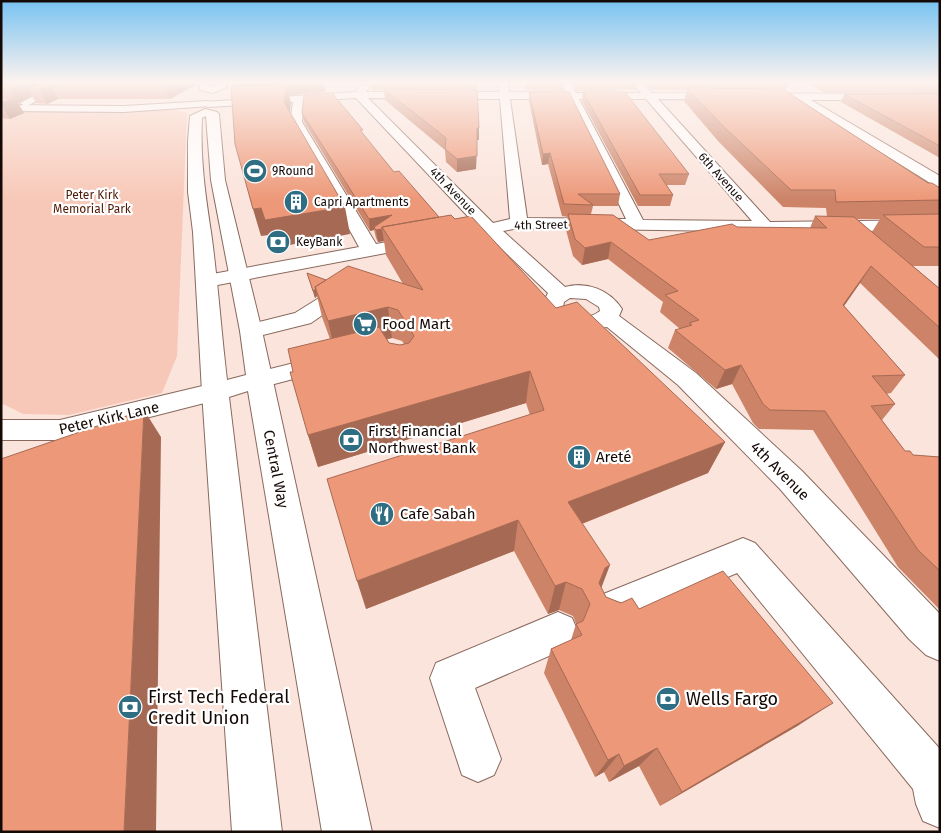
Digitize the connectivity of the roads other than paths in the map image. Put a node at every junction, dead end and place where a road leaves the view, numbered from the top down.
1 (196, 122) edge
2 (214, 122) edge
3 (296, 122) edge
4 (392, 122) edge
5 (507, 122) edge
6 (585, 122) edge
7 (671, 122) edge
8 (840, 122) edge
9 (940, 183) edge
10 (519, 223) junction
11 (637, 225) junction
12 (940, 225) edge
13 (765, 226) junction
14 (850, 226) junction
15 (489, 228) junction
16 (873, 246) edge
17 (370, 250) junction
18 (342, 255) junction
19 (239, 275) junction
20 (207, 281) junction
21 (561, 294) junction
22 (610, 320) junction
23 (251, 331) junction
24 (354, 356) edge
25 (259, 380) junction
26 (215, 392) junction
27 (1, 430) edge
28 (609, 610) edge
29 (558, 632) dead end
30 (940, 641) edge
31 (478, 759) dead end
32 (940, 804) edge
33 (257, 832) edge
34 (347, 832) edge

1 - 20 street
2 - 19 street, Central Way
3 - 17 street
4 - 15 street, 4th Avenue
5 - 10 street
6 - 11 street
7 - 13 street, 6th Avenue
8 - 9 street
10 - 11 street, 4th Street
10 - 15 street, 4th Street
11 - 13 street, 4th Street
12 - 14 street, 4th Street
13 - 14 street, 4th Street
14 - 16 street
15 - 17 street, 4th Street
15 - 21 street, 4th Avenue
17 - 18 street, 4th Street
18 - 19 street, 4th Street
18 - 23 street
19 - 20 street, 4th Street
19 - 23 street, Central Way
20 - 26 street
21 - 22 street
21 - 22 street
22 - 30 street, 4th Avenue
23 - 25 street, Central Way
24 - 25 street
25 - 26 street
25 - 34 street, Central Way
26 - 27 street, Peter Kirk Lane
26 - 33 street
28 - 32 street
29 - 31 street

